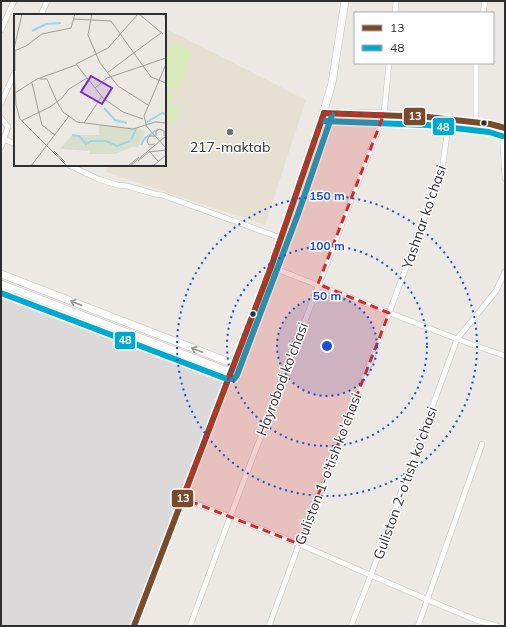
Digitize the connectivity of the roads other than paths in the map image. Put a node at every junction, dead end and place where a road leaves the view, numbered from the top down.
1 (14, 1) edge
2 (47, 1) edge
3 (344, 1) edge
4 (396, 1) edge
5 (486, 1) edge
6 (395, 12) edge
7 (483, 12) edge
8 (41, 14) edge
9 (1, 30) edge
10 (389, 64) edge
11 (476, 64) edge
12 (14, 74) edge
13 (1, 102) edge
14 (324, 113) junction
15 (384, 114) junction
16 (1, 118) edge
17 (449, 119) junction
18 (476, 123) junction
19 (504, 128) edge
20 (4, 139) junction
21 (14, 144) edge
22 (1, 147) edge
23 (71, 166) edge
24 (505, 178) edge
25 (282, 238) junction
26 (271, 267) junction
27 (505, 272) edge
28 (1, 274) edge
29 (1, 284) edge
30 (318, 284) junction
31 (389, 313) junction
32 (457, 339) junction
33 (505, 356) edge
34 (234, 364) junction
35 (230, 372) junction
36 (482, 444) dead end
37 (182, 498) junction
38 (230, 517) junction
39 (299, 544) junction
40 (371, 575) junction
41 (428, 600) junction
42 (134, 626) edge
43 (190, 626) edge
44 (269, 626) edge
45 (351, 626) edge
46 (418, 626) edge
47 (494, 626) edge

1 - 9 street
2 - 8 street
3 - 14 main road
4 - 6 street
5 - 7 street
10 - 15 street, Hayrobod ko'chasi
11 - 18 street
12 - 13 street
14 - 15 main road
14 - 25 main road
15 - 17 main road
15 - 30 street, Hayrobod ko'chasi
16 - 20 street
17 - 18 main road
17 - 31 street, Yashnar ko'chasi
18 - 19 main road
19 - 24 street
20 - 21 street
20 - 22 street
23 - 25 street
25 - 26 main road
26 - 30 street
26 - 34 main road
27 - 32 street, Guliston 2-o'tish ko'chasi
34 -> 28 main road
29 - 35 main road
30 - 31 street
30 - 38 street, Hayrobod ko'chasi
31 - 32 street
31 - 39 street, Guliston 1-o'tish ko'chasi
32 - 33 street
32 - 40 street, Guliston 2-o'tish ko'chasi
34 - 35 main road
35 - 37 main road
36 - 41 street
37 - 38 street
37 - 42 main road
38 - 39 street
38 - 43 street, Hayrobod ko'chasi
39 - 40 street
39 - 44 street, Guliston 1-o'tish ko'chasi
40 - 41 street
40 - 45 street, Guliston 2-o'tish ko'chasi
41 - 46 street
41 - 47 street

